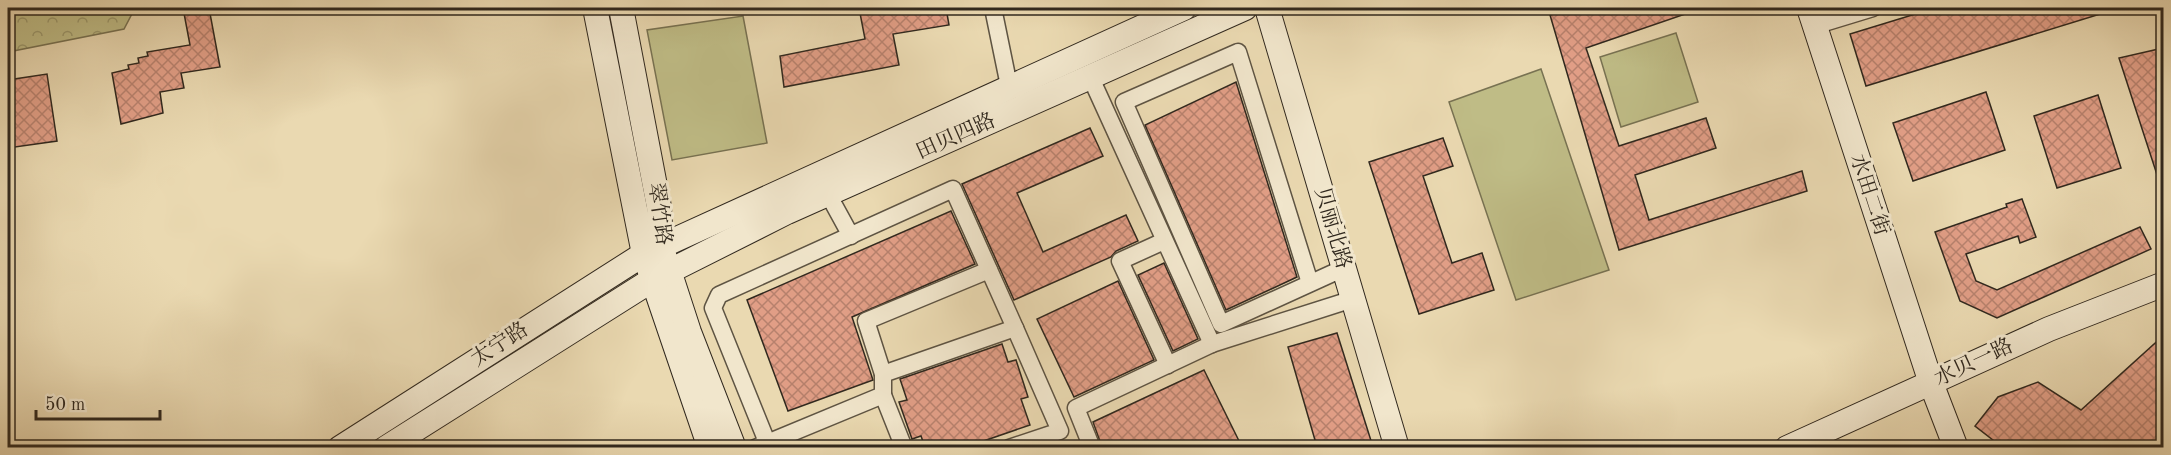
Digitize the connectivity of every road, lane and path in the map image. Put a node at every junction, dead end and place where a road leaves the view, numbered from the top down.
1 (595, 8) edge
2 (621, 8) edge
3 (993, 8) edge
4 (1184, 8) edge
5 (1245, 8) edge
6 (1267, 8) edge
7 (1873, 8) edge
8 (1811, 17) edge
9 (1090, 76) junction
10 (1009, 86) junction
11 (828, 194) junction
12 (782, 201) junction
13 (851, 236) junction
14 (1164, 241) junction
15 (652, 250) junction
16 (1344, 268) junction
17 (989, 270) junction
18 (661, 275) junction
19 (1310, 283) junction
20 (2163, 284) edge
21 (1353, 299) junction
22 (1015, 328) junction
23 (1212, 344) junction
24 (1168, 365) junction
25 (883, 374) junction
26 (1931, 383) junction
27 (883, 395) junction
28 (761, 445) edge
29 (340, 447) edge
30 (386, 447) edge
31 (710, 447) edge
32 (734, 447) edge
33 (904, 447) edge
34 (1009, 447) edge
35 (1092, 447) edge
36 (1397, 447) edge
37 (1787, 447) edge
38 (1956, 447) edge

1 - 15 main road, 翠竹路
2 - 15 main road, 翠竹路
3 - 10 street
4 - 10 main road, 田贝四路
5 - 9 main road, 田贝四路
6 - 16 main road, 贝丽北路
7 - 8 street
8 - 26 main road, 水田二街
9 - 11 main road, 田贝四路
9 - 14 street
10 - 12 main road, 田贝四路
11 - 12 main road, 田贝四路
11 - 13 street
12 - 15 main road, 田贝四路
12 - 18 main road, 田贝四路
13 - 17 street
13 - 28 street
14 - 23 street
14 - 24 street
15 - 18 main road, 翠竹路
15 - 29 main road, 太宁路
16 - 19 street
16 - 21 main road, 贝丽北路
17 - 22 street
17 - 25 street
18 - 30 main road, 太宁路
18 - 31 main road, 翠竹路
18 - 32 main road, 翠竹路
19 - 19 street
20 - 26 main road, 水贝一路
21 - 23 street
21 - 36 main road, 贝丽北路
22 - 25 street
22 - 34 street
23 - 24 street
24 - 35 street
25 - 27 street
26 - 37 main road, 水贝一路
26 - 38 main road, 水田二街
27 - 28 street
27 - 33 street

